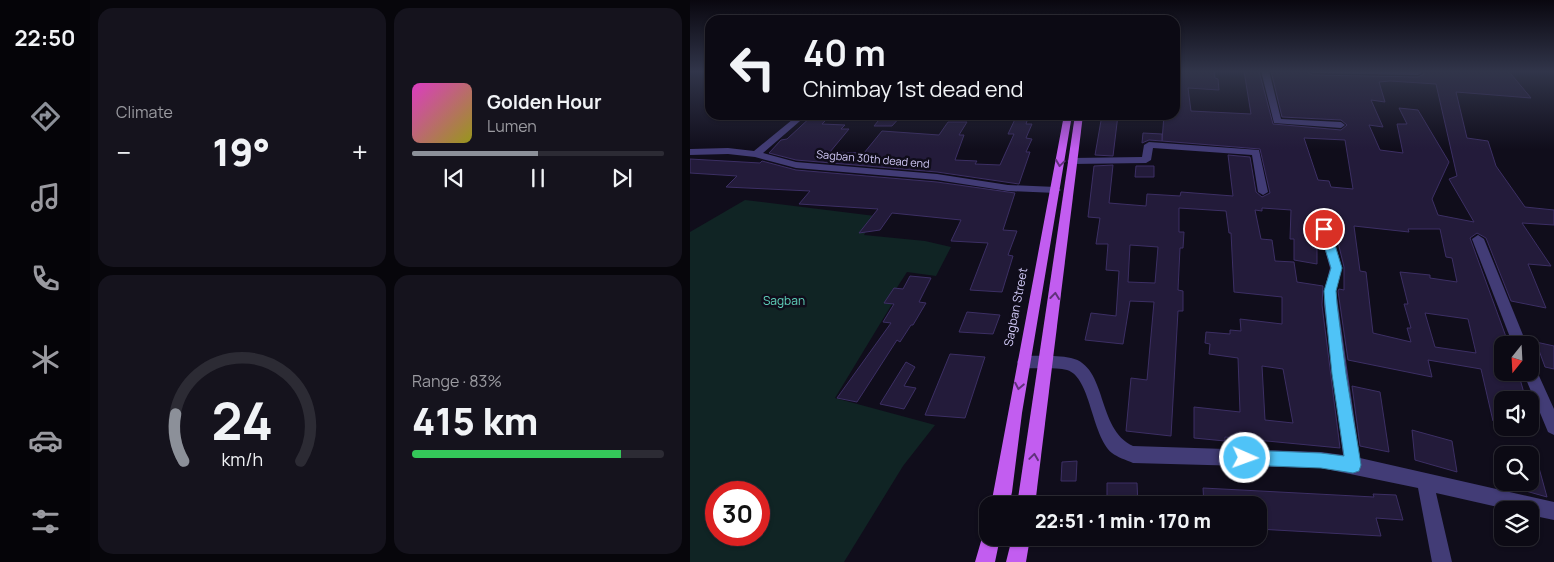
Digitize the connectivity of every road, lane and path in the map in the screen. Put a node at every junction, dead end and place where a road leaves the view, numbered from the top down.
1 (1271, 97) edge
2 (797, 120) edge
3 (1067, 120) edge
4 (1078, 120) edge
5 (1341, 125) dead end
6 (690, 152) edge
7 (756, 154) junction
8 (1072, 161) junction
9 (1056, 190) junction
10 (1263, 192) dead end
11 (1324, 229) dead end
12 (1478, 239) dead end
13 (1516, 336) edge
14 (1024, 362) junction
15 (1047, 362) junction
16 (1534, 381) edge
17 (1554, 427) edge
18 (1353, 465) junction
19 (1425, 482) junction
20 (1002, 496) edge
21 (1027, 496) edge
22 (1554, 511) edge
23 (989, 546) edge
24 (1019, 546) edge
25 (985, 562) edge
26 (1016, 562) edge
27 (1442, 562) edge

1 - 5 street
2 - 7 street
3 -> 9 main road, Sagban Street
4 - 8 main road
6 - 7 street, Sagban 30th dead end
7 - 9 street, Sagban 30th dead end
8 - 10 street
15 -> 8 main road
9 - 14 main road, Sagban Street
11 - 18 street
12 - 13 street
14 - 15 street
14 -> 20 main road, Sagban Street
15 - 18 street
21 -> 15 main road
16 - 17 street
18 - 19 street
19 - 22 street
19 - 27 street
23 - 25 main road
24 - 26 main road

